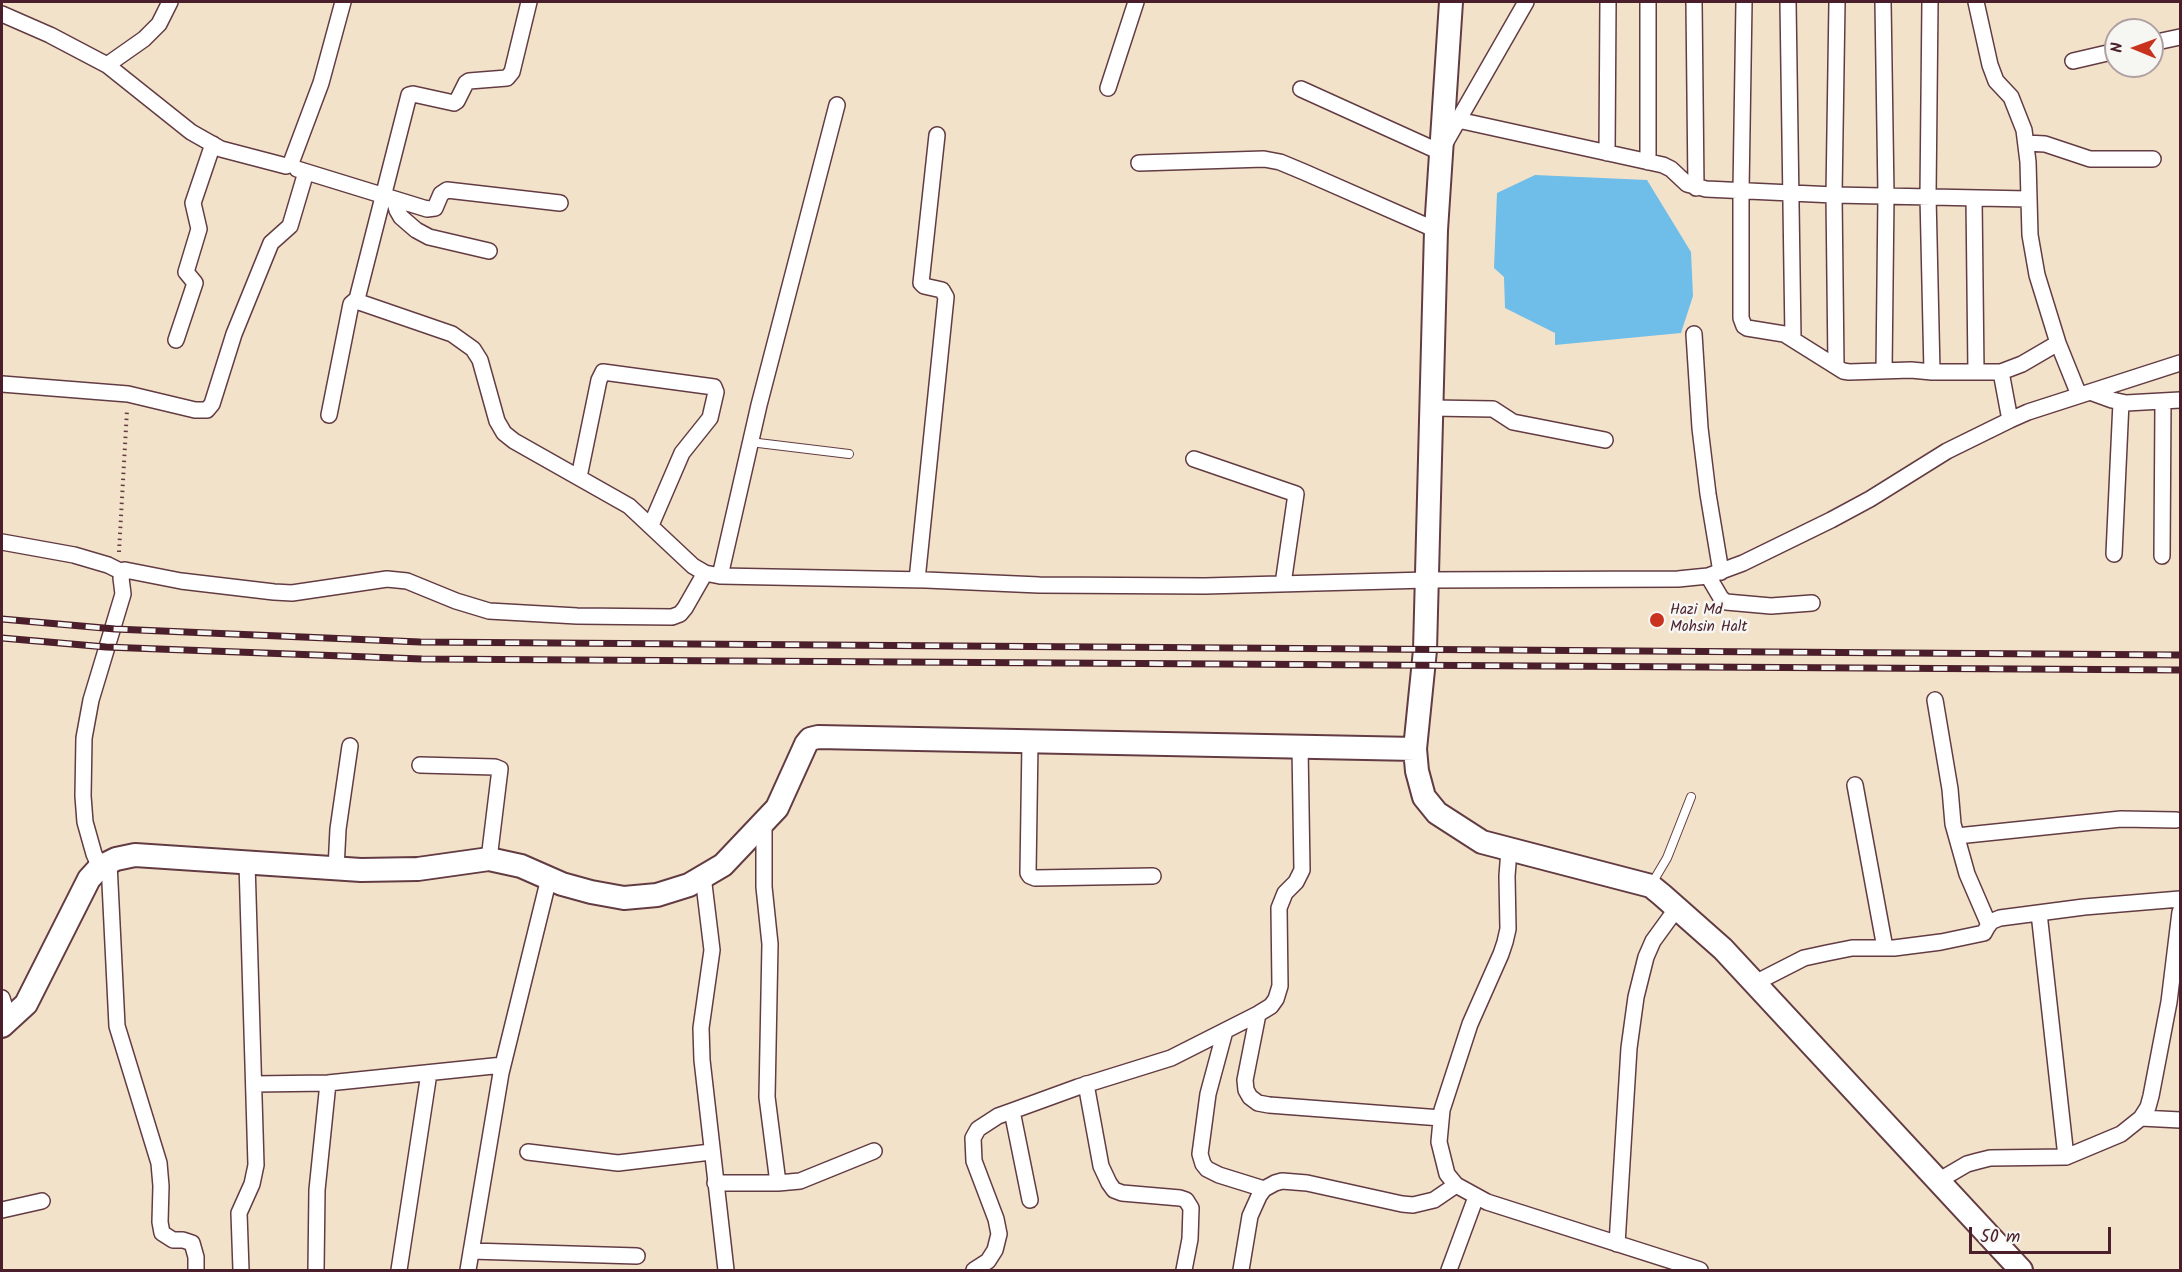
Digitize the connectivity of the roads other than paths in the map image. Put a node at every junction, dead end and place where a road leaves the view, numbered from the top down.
1 (170, 2) edge
2 (343, 2) edge
3 (529, 2) edge
4 (1136, 2) edge
5 (1450, 2) edge
6 (1526, 2) edge
7 (1608, 2) edge
8 (1648, 2) edge
9 (1694, 2) edge
10 (1744, 2) edge
11 (1788, 2) edge
12 (1837, 2) edge
13 (1883, 2) edge
14 (1930, 2) edge
15 (1976, 2) edge
16 (2, 14) edge
17 (2181, 37) edge
18 (2164, 41) edge
19 (2104, 54) edge
20 (2073, 61) dead end
21 (107, 65) junction
22 (1108, 88) dead end
23 (1301, 89) dead end
24 (837, 105) dead end
25 (1458, 120) junction
26 (937, 135) dead end
27 (2026, 142) junction
28 (213, 144) junction
29 (1440, 152) junction
30 (1606, 153) junction
31 (2152, 159) dead end
32 (1648, 162) junction
33 (1139, 163) dead end
34 (289, 165) junction
35 (306, 172) junction
36 (1696, 188) junction
37 (1741, 191) junction
38 (1791, 193) junction
39 (1834, 195) junction
40 (1886, 195) junction
41 (1928, 196) junction
42 (388, 197) junction
43 (1974, 198) junction
44 (2028, 199) junction
45 (560, 203) dead end
46 (1436, 230) junction
47 (489, 251) dead end
48 (357, 299) junction
49 (1694, 334) dead end
50 (1793, 338) junction
51 (176, 340) dead end
52 (2058, 343) junction
53 (2181, 363) edge
54 (1836, 366) junction
55 (1884, 371) junction
56 (1932, 372) junction
57 (1976, 372) junction
58 (2001, 372) junction
59 (2, 384) edge
60 (2085, 393) junction
61 (2181, 400) edge
62 (2121, 402) junction
63 (2163, 402) junction
64 (1432, 408) junction
65 (329, 415) dead end
66 (2010, 420) junction
67 (1605, 440) dead end
68 (750, 442) junction
69 (849, 454) dead end
70 (1194, 459) dead end
71 (579, 477) junction
72 (651, 525) junction
73 (2, 542) edge
74 (2114, 554) dead end
75 (2162, 556) dead end
76 (120, 571) junction
77 (1715, 574) junction
78 (712, 575) junction
79 (917, 580) junction
80 (1427, 580) junction
81 (1283, 584) junction
82 (1812, 603) dead end
83 (1935, 700) dead end
84 (1030, 742) junction
85 (350, 746) dead end
86 (1300, 747) junction
87 (1414, 749) junction
88 (420, 765) dead end
89 (1855, 785) dead end
90 (1691, 797) dead end
91 (2176, 820) dead end
92 (764, 821) junction
93 (1957, 836) junction
94 (1509, 850) junction
95 (489, 859) junction
96 (247, 863) junction
97 (104, 865) junction
98 (336, 869) junction
99 (703, 876) junction
100 (1153, 876) dead end
101 (549, 878) junction
102 (1651, 886) junction
103 (2181, 899) edge
104 (1677, 908) junction
105 (2181, 912) edge
106 (2039, 913) junction
107 (1989, 925) junction
108 (1885, 948) junction
109 (1755, 983) junction
110 (2, 998) edge
111 (1258, 1014) junction
112 (5, 1024) edge
113 (1224, 1031) junction
114 (504, 1065) junction
115 (429, 1073) junction
116 (328, 1083) junction
117 (254, 1084) junction
118 (1086, 1084) junction
119 (1012, 1111) junction
120 (1441, 1118) junction
121 (2142, 1118) junction
122 (2181, 1120) edge
123 (874, 1151) dead end
124 (528, 1152) dead end
125 (711, 1152) junction
126 (2066, 1157) junction
127 (1938, 1181) junction
128 (715, 1183) junction
129 (778, 1183) junction
130 (1456, 1185) junction
131 (1264, 1189) junction
132 (1476, 1197) junction
133 (1030, 1200) dead end
134 (42, 1201) dead end
135 (2, 1210) edge
136 (1617, 1244) junction
137 (471, 1251) junction
138 (637, 1256) dead end
139 (196, 1270) edge
140 (241, 1270) edge
141 (316, 1270) edge
142 (399, 1270) edge
143 (468, 1270) edge
144 (726, 1270) edge
145 (974, 1270) edge
146 (1184, 1270) edge
147 (1241, 1270) edge
148 (1449, 1270) edge
149 (1700, 1270) edge
150 (2021, 1270) edge

1 - 21 street
2 - 34 street
3 - 42 street
4 - 22 street
5 - 29 street
6 - 25 street
7 - 30 street
8 - 32 street
9 - 36 street
10 - 37 street
11 - 38 street
12 - 39 street
13 - 40 street
14 - 41 street
15 - 27 street
16 - 21 street
17 - 18 street
19 - 20 street
21 - 28 street
23 - 29 street
24 - 68 street
25 - 29 street
25 - 30 street
26 - 79 street
27 - 31 street
27 - 44 street
28 - 34 street
28 - 51 street
29 - 46 street
30 - 32 street
32 - 36 street
33 - 46 street
34 - 35 street
35 - 42 street
35 - 59 street
36 - 37 street
37 - 38 street
37 - 50 street
38 - 39 street
38 - 50 street
39 - 40 street
39 - 54 street
40 - 41 street
40 - 55 street
41 - 43 street
41 - 56 street
42 - 45 street
42 - 47 street
42 - 48 street
43 - 44 street
43 - 57 street
44 - 52 street
46 - 64 street
48 - 65 street
48 - 71 street
49 - 77 street
50 - 54 street
52 - 58 street
52 - 60 street
53 - 60 street
54 - 55 street
55 - 56 street
56 - 57 street
57 - 58 street
58 - 66 street
60 - 62 street
60 - 66 street
61 - 63 street
62 - 63 street
62 - 74 street
63 - 75 street
64 - 67 street
64 - 80 street
66 - 77 street
68 - 69 lane
68 - 78 street
70 - 81 street
71 - 72 street
71 - 72 street
72 - 78 street
73 - 76 street
76 - 78 street
76 - 97 street
77 - 80 street
77 - 82 street
78 - 79 street
79 - 81 street
80 - 81 street
80 - 87 street
83 - 93 street
84 - 86 street
84 - 92 street
84 - 100 street
85 - 98 street
86 - 87 street
86 - 111 street
87 - 94 street
88 - 95 street
89 - 108 street
90 - 102 lane
91 - 93 street
92 - 99 street
92 - 129 street
93 - 107 street
94 - 102 street
94 - 120 street
95 - 98 street
95 - 101 street
96 - 97 street
96 - 98 street
96 - 117 street
97 - 112 street
97 - 139 street
99 - 101 street
99 - 125 street
101 - 114 street
102 - 104 street
103 - 106 street
104 - 109 street
104 - 136 street
105 - 121 street
106 - 107 street
106 - 126 street
107 - 108 street
108 - 109 street
109 - 127 street
110 - 112 street
111 - 113 street
111 - 120 street
113 - 118 street
113 - 131 street
114 - 115 street
114 - 137 street
115 - 116 street
115 - 142 street
116 - 117 street
116 - 141 street
117 - 140 street
118 - 119 street
118 - 146 street
119 - 133 street
119 - 145 street
120 - 130 street
121 - 122 street
121 - 126 street
123 - 129 street
124 - 125 street
125 - 128 street
126 - 127 street
127 - 150 street
128 - 129 street
128 - 144 street
130 - 131 street
130 - 132 street
131 - 147 street
132 - 136 street
132 - 148 street
134 - 135 street
136 - 149 street
137 - 138 street
137 - 143 street

